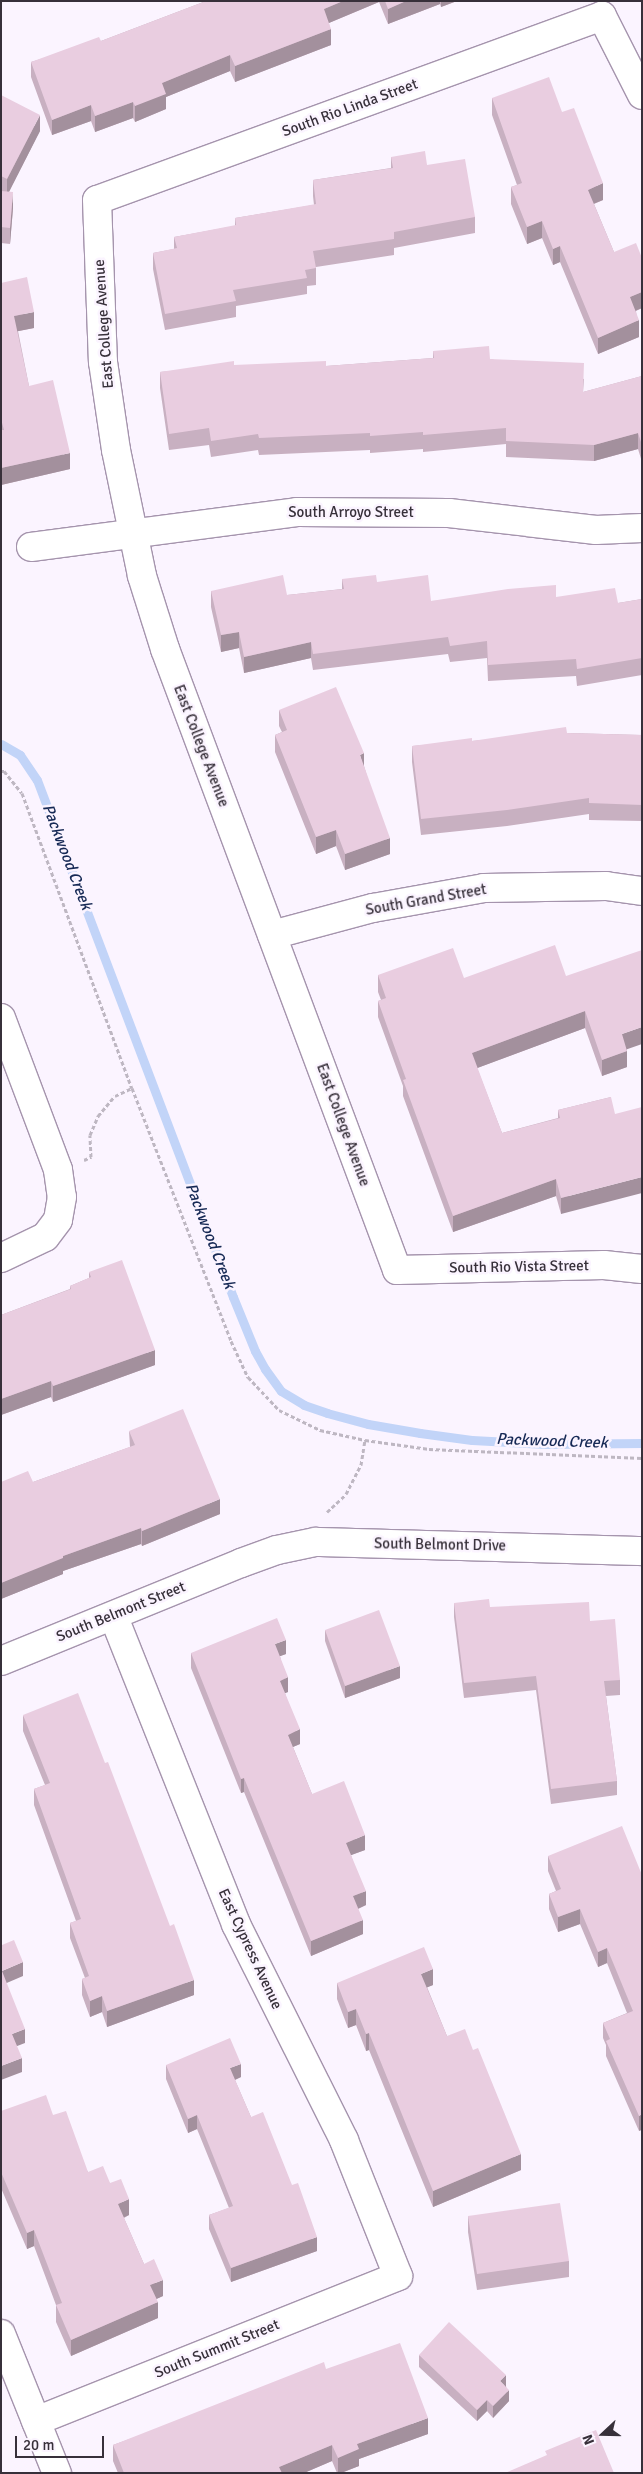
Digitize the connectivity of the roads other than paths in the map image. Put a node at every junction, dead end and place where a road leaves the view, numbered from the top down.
1 (642, 95) edge
2 (98, 200) joint
3 (642, 528) edge
4 (132, 534) junction
5 (31, 547) dead end
6 (642, 891) edge
7 (272, 935) junction
8 (1, 1018) edge
9 (1, 1258) edge
10 (642, 1269) edge
11 (397, 1270) joint
12 (642, 1551) edge
13 (241, 1563) joint
14 (114, 1617) junction
15 (1, 1660) edge
16 (398, 2276) joint
17 (1, 2334) edge
18 (36, 2421) junction
19 (57, 2473) edge

1 - 2 street, South Rio Linda Street
2 - 4 street, East College Avenue
3 - 4 street, South Arroyo Street
4 - 5 street, South Arroyo Street
4 - 7 street, East College Avenue
6 - 7 street, South Grand Street
7 - 11 street, East College Avenue
8 - 9 street
10 - 11 street, South Rio Vista Street
12 - 13 street, South Belmont Drive
13 - 14 street, South Belmont Street
14 - 15 street, South Belmont Street
14 - 16 street, East Cypress Avenue
16 - 18 street, South Summit Street
17 - 18 street
18 - 19 street

